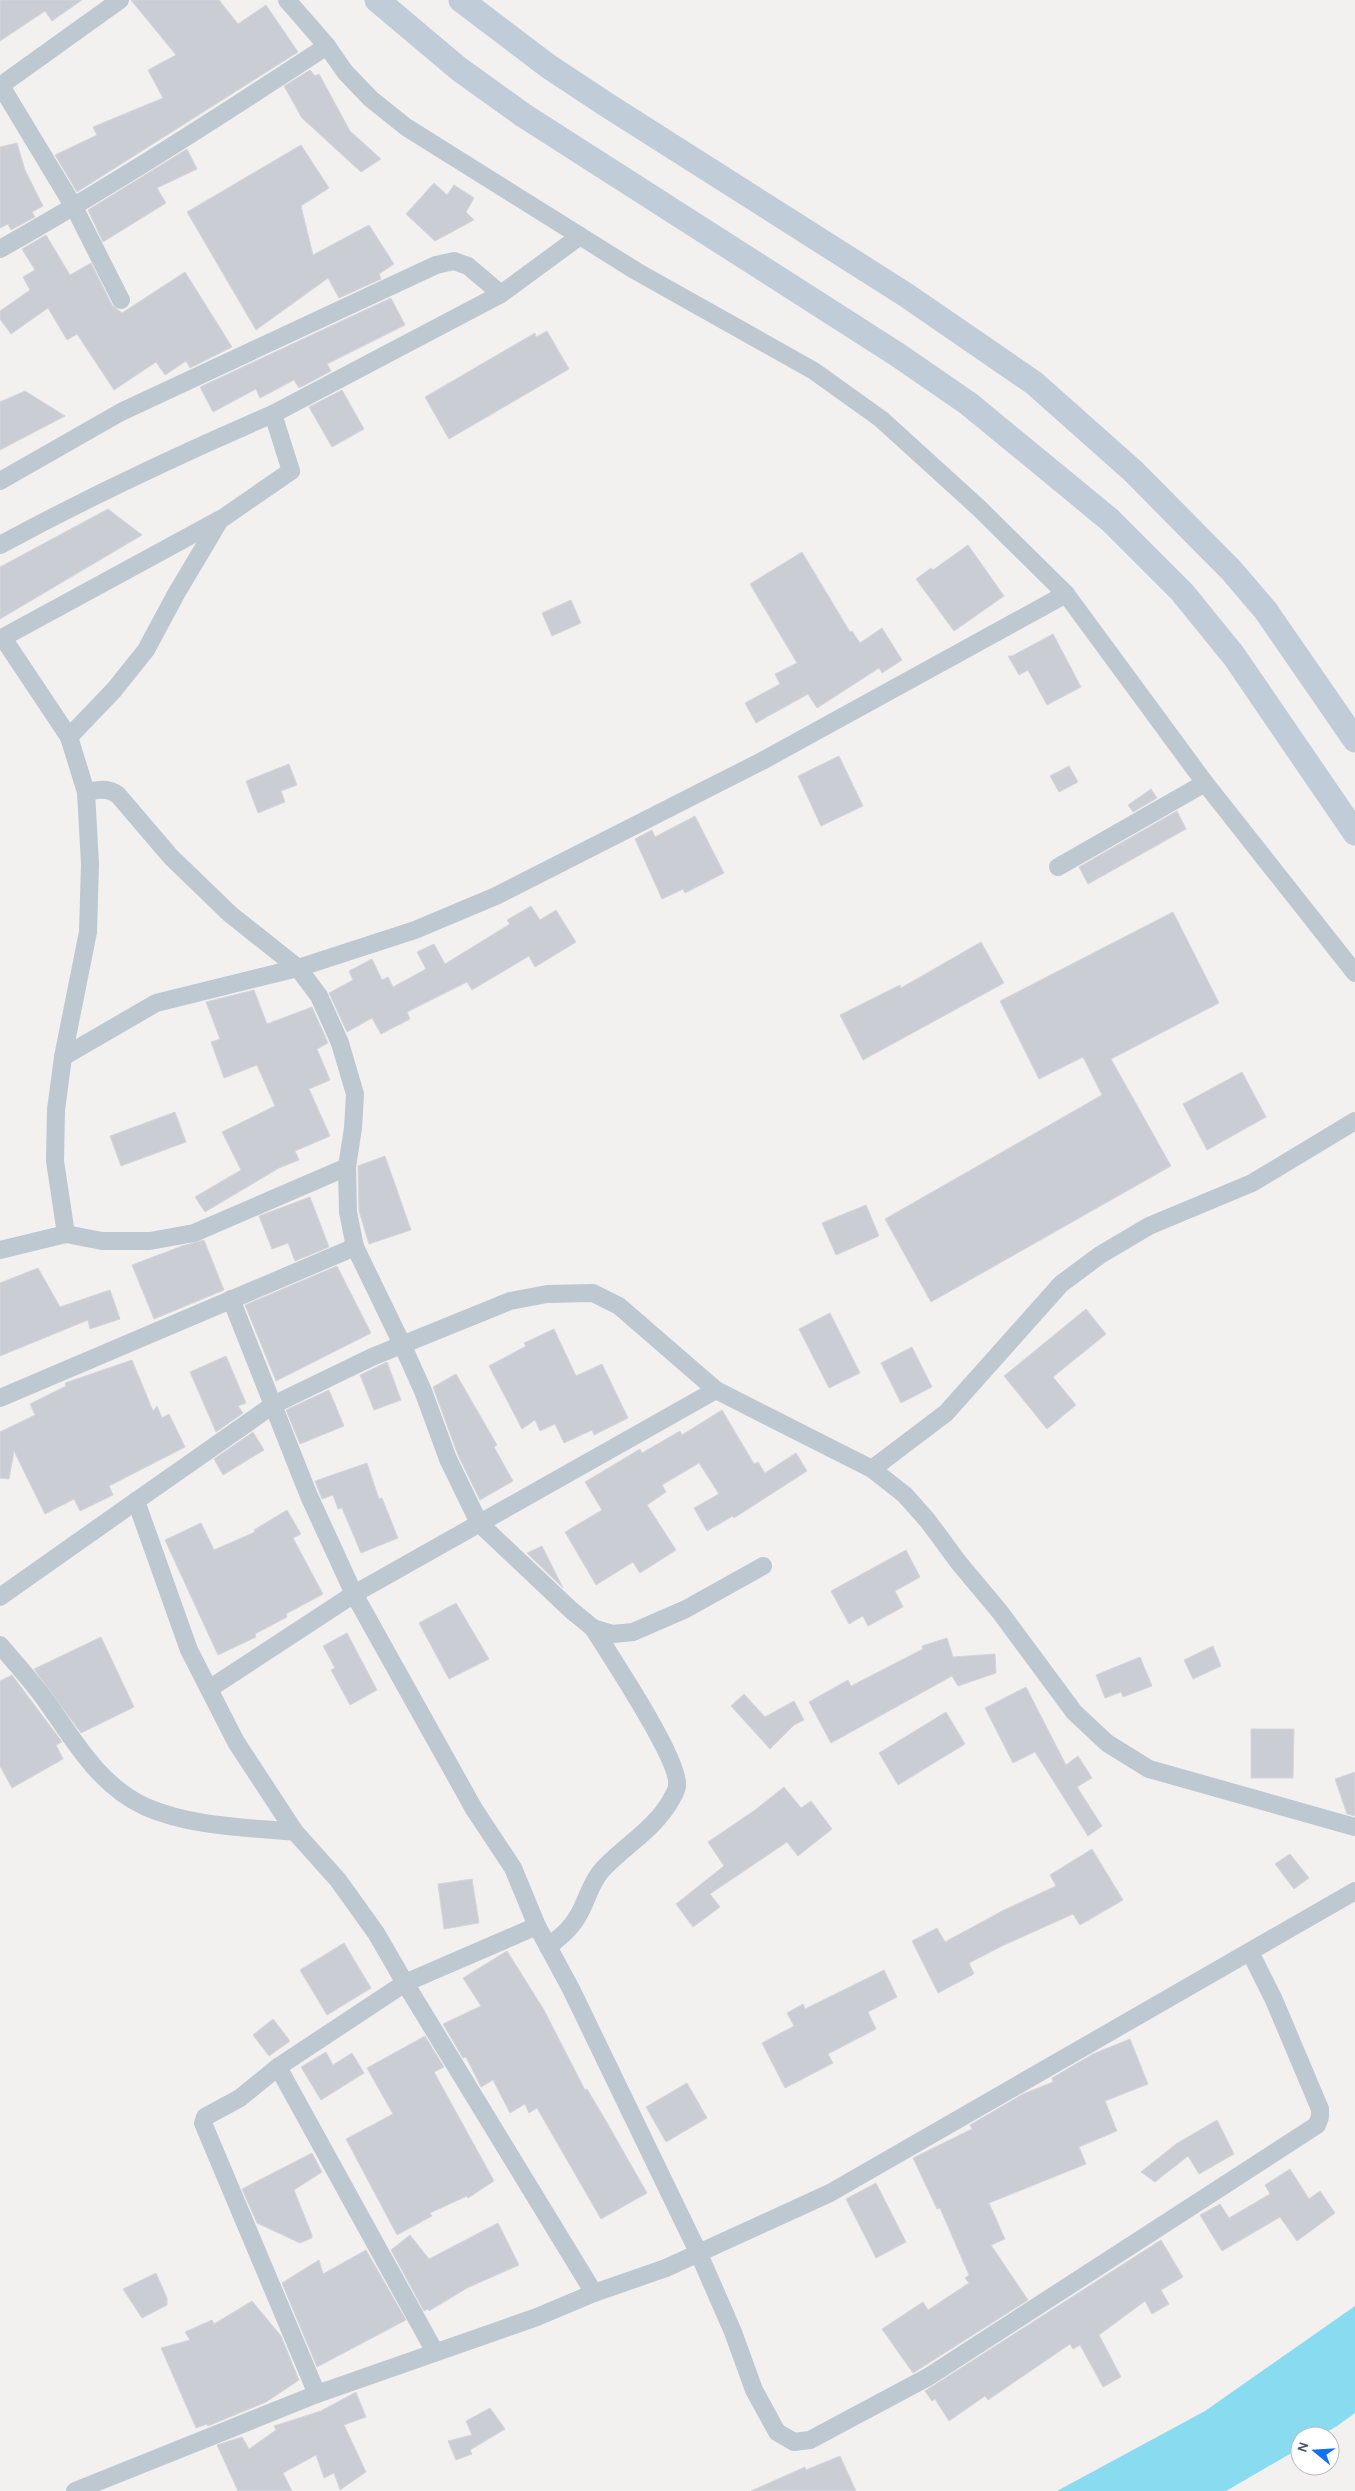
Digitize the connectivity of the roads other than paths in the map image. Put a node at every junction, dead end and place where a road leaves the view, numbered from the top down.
1 (120, 0) edge
2 (286, 0) edge
3 (377, 0) edge
4 (461, 0) edge
5 (327, 46) junction
6 (1, 86) edge
7 (74, 207) junction
8 (580, 236) junction
9 (0, 249) edge
10 (502, 294) junction
11 (121, 300) dead end
12 (273, 414) junction
13 (0, 482) edge
14 (220, 520) junction
15 (0, 545) edge
16 (1066, 594) junction
17 (2, 638) edge
18 (69, 737) junction
19 (1355, 740) edge
20 (1205, 783) junction
21 (86, 792) junction
22 (1355, 833) edge
23 (1058, 867) dead end
24 (298, 968) junction
25 (1355, 973) edge
26 (63, 1056) junction
27 (1355, 1121) edge
28 (347, 1167) junction
29 (66, 1234) junction
30 (355, 1247) junction
31 (0, 1250) edge
32 (231, 1299) junction
33 (402, 1344) junction
34 (716, 1390) junction
35 (0, 1398) edge
36 (273, 1405) junction
37 (872, 1469) junction
38 (136, 1502) junction
39 (479, 1523) junction
40 (763, 1566) dead end
41 (354, 1594) junction
42 (0, 1596) edge
43 (593, 1628) junction
44 (0, 1645) edge
45 (209, 1689) junction
46 (1355, 1827) edge
47 (295, 1832) junction
48 (1355, 1891) edge
49 (537, 1926) junction
50 (548, 1947) junction
51 (1250, 1952) junction
52 (405, 1983) junction
53 (278, 2067) junction
54 (699, 2254) junction
55 (594, 2293) junction
56 (435, 2352) junction
57 (317, 2394) junction
58 (76, 2491) edge

1 - 6 street
2 - 5 street
3 - 22 main road
4 - 19 main road
5 - 7 street
5 - 8 street
6 - 7 street
7 - 9 street
7 - 11 street
8 - 10 street
8 - 16 street
10 - 12 street
10 - 13 street
12 - 14 street
12 - 15 street
14 - 17 street
14 - 18 street
16 - 20 street
16 - 24 street
17 - 18 street
18 - 21 street
20 - 23 street
20 - 25 street
21 - 24 street
21 - 26 street
24 - 26 street
24 - 28 street
26 - 29 street
27 - 37 street
28 - 29 street
28 - 30 street
29 - 31 street
30 - 32 street
30 - 33 street
32 - 35 street
32 - 36 street
33 - 34 street
33 - 36 street
33 - 39 street
34 - 37 street
34 - 39 street
36 - 38 street
36 - 41 street
37 - 46 street
38 - 42 street
38 - 45 street
39 - 41 street
39 - 43 street
40 - 43 street
41 - 45 street
41 - 49 street
43 - 50 street
44 - 47 street
45 - 47 street
47 - 52 street
48 - 51 street
49 - 50 street
49 - 52 street
50 - 54 street
51 - 54 street
51 - 54 street
52 - 53 street
52 - 55 street
53 - 56 street
53 - 57 street
54 - 55 street
55 - 56 street
56 - 57 street
57 - 58 street

